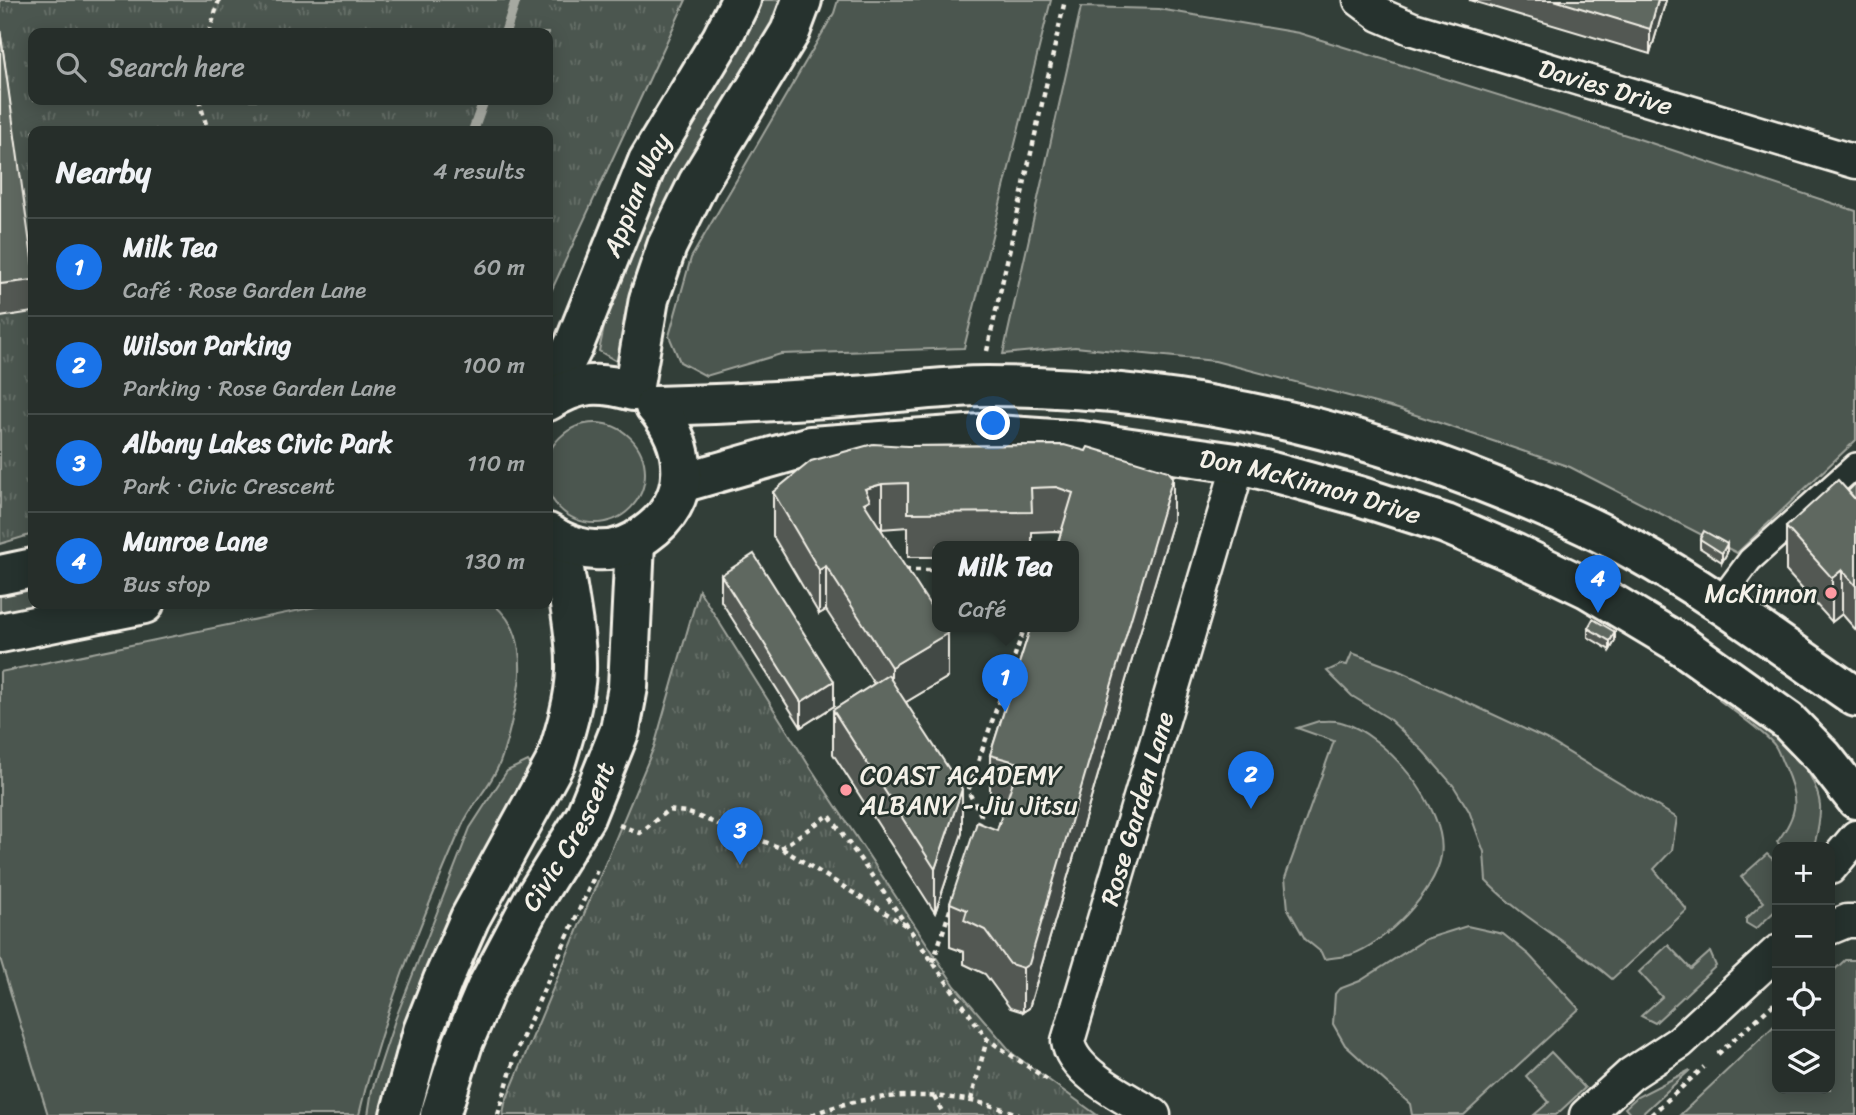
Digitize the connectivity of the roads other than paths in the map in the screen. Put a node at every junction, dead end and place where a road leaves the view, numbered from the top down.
1 (741, 0) edge
2 (802, 0) edge
3 (1360, 0) edge
4 (1856, 162) edge
5 (553, 388) edge
6 (553, 396) edge
7 (644, 398) junction
8 (1236, 463) junction
9 (1856, 465) edge
10 (681, 482) junction
11 (553, 536) edge
12 (635, 543) junction
13 (28, 569) edge
14 (0, 575) edge
15 (1718, 603) junction
16 (119, 609) edge
17 (0, 633) edge
18 (1856, 697) edge
19 (1856, 799) edge
20 (1856, 837) edge
21 (1835, 862) edge
22 (1856, 920) edge
23 (1835, 926) edge
24 (1772, 957) edge
25 (400, 1115) edge
26 (440, 1115) edge
27 (1154, 1115) edge
28 (1586, 1115) edge

1 - 5 main road, Appian Way
2 - 7 main road, Appian Way
3 - 4 street, Davies Drive
6 - 7 main road, Don McKinnon Drive
7 - 10 main road
7 - 15 main road, Don McKinnon Drive
8 - 10 main road, Don McKinnon Drive
8 - 19 main road, Don McKinnon Drive
8 - 27 street, Rose Garden Lane
9 - 15 street
10 - 12 main road
11 - 12 main road
11 - 25 main road, Civic Crescent
12 - 26 main road, Civic Crescent
13 - 14 main road
15 - 18 main road, Don McKinnon Drive
16 - 17 main road
20 - 21 street
22 - 23 street
24 - 28 street

